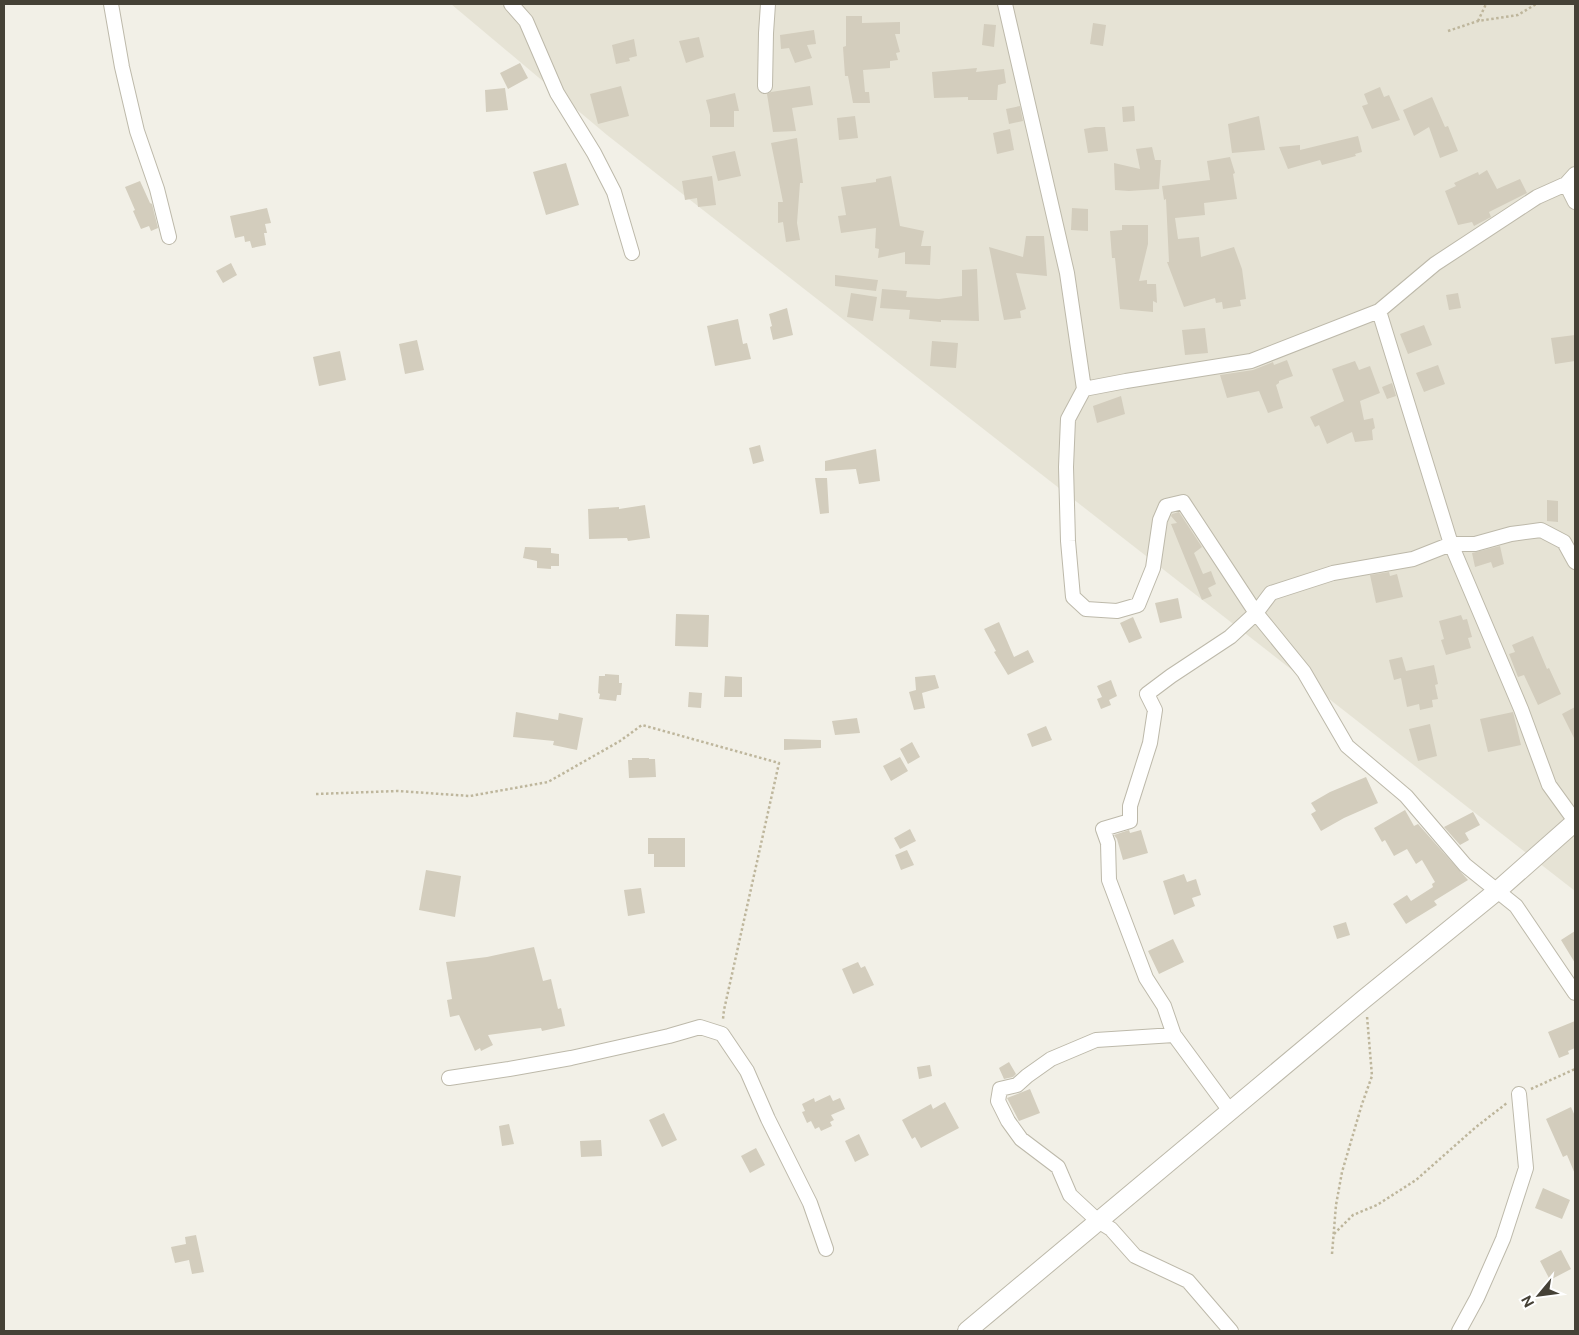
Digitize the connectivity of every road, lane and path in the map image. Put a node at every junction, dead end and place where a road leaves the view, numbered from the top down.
1 (111, 4) edge
2 (511, 4) edge
3 (522, 4) edge
4 (768, 4) edge
5 (1005, 4) edge
6 (1486, 4) edge
7 (1536, 4) edge
8 (526, 21) junction
9 (1478, 22) junction
10 (1448, 31) dead end
11 (765, 86) dead end
12 (1571, 179) edge
13 (1575, 202) edge
14 (169, 237) dead end
15 (632, 253) dead end
16 (1379, 310) junction
17 (1084, 389) junction
18 (1451, 544) junction
19 (1575, 562) edge
20 (1256, 613) junction
21 (316, 794) dead end
22 (1575, 822) edge
23 (1497, 891) junction
24 (1575, 993) edge
25 (1364, 999) junction
26 (722, 1034) junction
27 (1174, 1036) junction
28 (1575, 1069) edge
29 (449, 1078) dead end
30 (1519, 1094) junction
31 (1230, 1111) junction
32 (1098, 1221) junction
33 (1334, 1234) junction
34 (826, 1249) dead end
35 (1332, 1254) dead end
36 (967, 1331) edge
37 (1231, 1331) edge
38 (1459, 1331) edge

1 - 14 street
2 - 8 street
3 - 8 street
4 - 11 street
5 - 17 street
6 - 9 path
7 - 9 path
8 - 15 street
9 - 10 path
12 - 13 street
12 - 16 street
16 - 17 street
16 - 18 street
17 - 20 street
18 - 19 street
18 - 20 street
18 - 22 street
20 - 23 street
20 - 27 street
21 - 26 path
22 - 23 street
23 - 24 street
23 - 25 street
25 - 31 street
25 - 33 path
26 - 29 street
26 - 34 street
27 - 31 street
27 - 32 street
28 - 30 path
30 - 33 path
30 - 38 street
31 - 32 street
32 - 36 street
32 - 37 street
33 - 35 path

